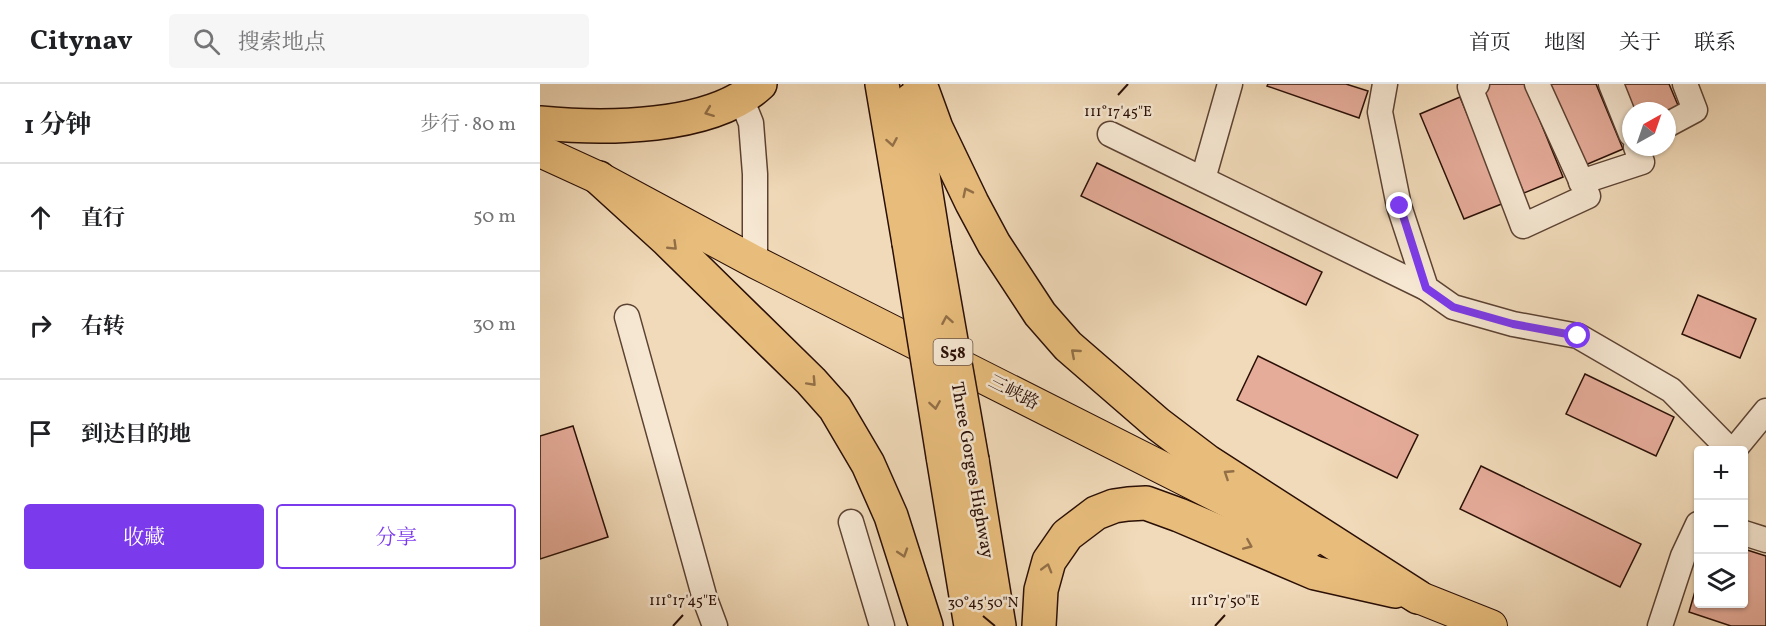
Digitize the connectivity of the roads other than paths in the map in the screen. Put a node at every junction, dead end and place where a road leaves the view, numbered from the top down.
1 (882, 84) edge
2 (908, 84) edge
3 (920, 84) edge
4 (1230, 84) edge
5 (1385, 84) edge
6 (1477, 84) edge
7 (1537, 84) edge
8 (1611, 84) edge
9 (1684, 84) edge
10 (753, 98) edge
11 (1622, 112) edge
12 (1676, 120) edge
13 (540, 123) edge
14 (1110, 134) dead end
15 (540, 151) edge
16 (1640, 156) edge
17 (599, 178) junction
18 (1203, 179) junction
19 (1581, 182) junction
20 (921, 243) junction
21 (755, 262) junction
22 (1426, 288) junction
23 (627, 317) dead end
24 (1766, 411) edge
25 (1728, 446) edge
26 (1735, 446) edge
27 (958, 458) junction
28 (851, 522) dead end
29 (1694, 533) edge
30 (1748, 534) edge
31 (1766, 540) edge
32 (1418, 597) junction
33 (715, 626) edge
34 (882, 626) edge
35 (926, 626) edge
36 (970, 626) edge
37 (999, 626) edge
38 (1040, 626) edge
39 (1491, 626) edge
40 (1660, 626) edge

1 -> 20 highway, S58
2 - 20 highway, S58
32 -> 3 highway
4 - 18 street
5 - 22 street
6 - 19 street
7 - 19 street
8 - 11 street
9 - 12 street
10 -> 13 highway
10 - 21 street
14 - 18 street
15 - 17 main road, 三峡路
16 - 19 street
17 - 21 main road, 三峡路
17 -> 35 highway
18 - 22 street
20 - 27 highway, Three Gorges Highway / S58, bridge
21 - 32 main road, 三峡路
22 - 25 street
23 - 33 street
24 - 26 street
27 - 36 highway, Three Gorges Highway / S58
27 - 37 highway, Three Gorges Highway / S58
28 - 34 street
29 - 40 street
30 - 31 street
38 -> 32 highway
32 - 39 main road, 三峡路

